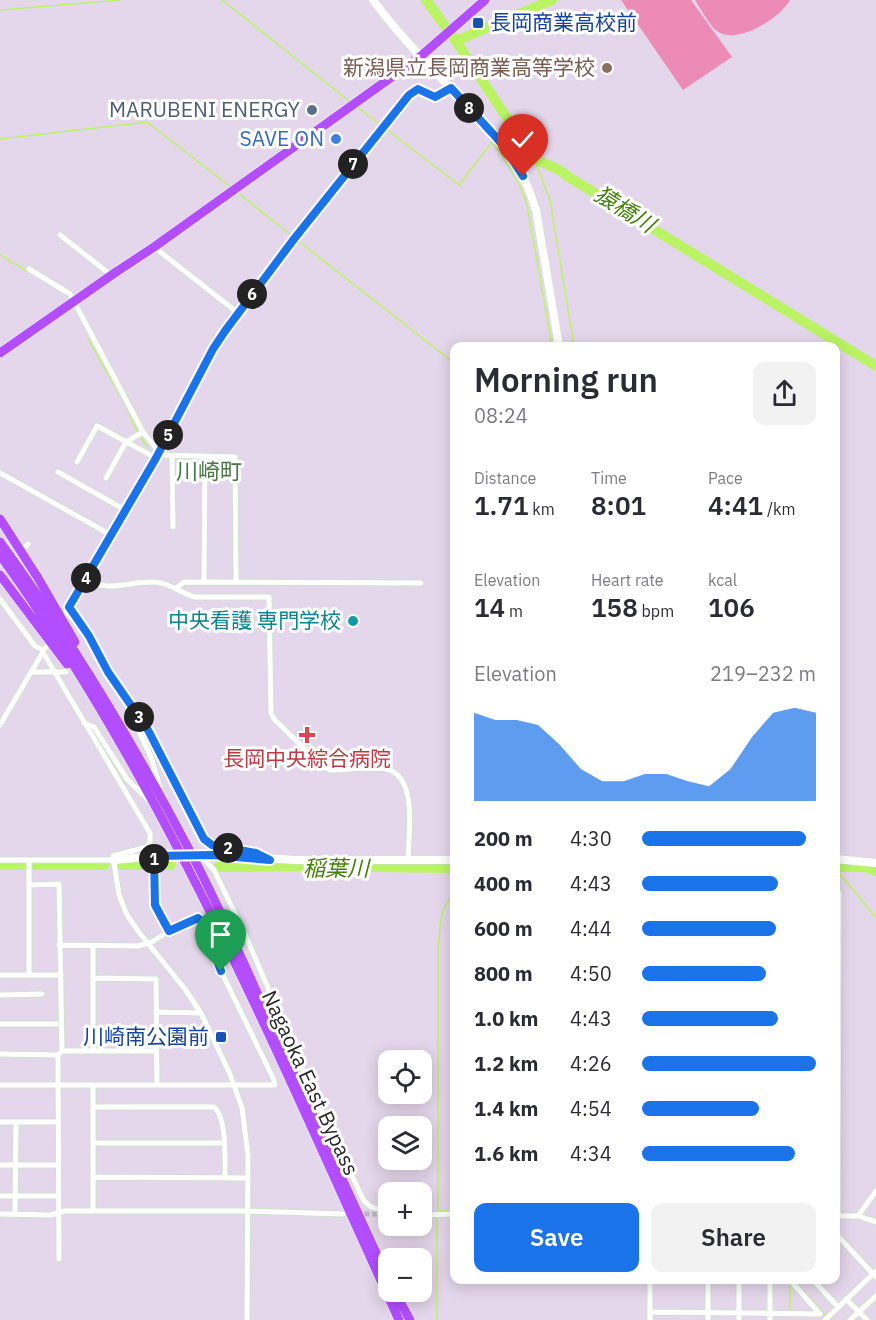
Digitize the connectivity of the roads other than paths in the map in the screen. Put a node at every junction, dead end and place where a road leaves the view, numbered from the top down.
1 (373, 0) edge
2 (485, 0) edge
3 (421, 56) junction
4 (451, 88) junction
5 (60, 235) dead end
6 (154, 247) junction
7 (29, 269) dead end
8 (111, 275) junction
9 (74, 301) junction
10 (238, 313) junction
11 (46, 321) junction
12 (558, 342) edge
13 (0, 353) edge
14 (0, 360) edge
15 (142, 432) junction
16 (126, 442) junction
17 (159, 451) junction
18 (205, 456) junction
19 (172, 457) junction
20 (156, 458) junction
21 (77, 462) dead end
22 (58, 472) dead end
23 (0, 473) edge
24 (106, 478) dead end
25 (125, 510) junction
26 (0, 519) edge
27 (173, 527) dead end
28 (111, 535) junction
29 (0, 542) edge
30 (0, 555) edge
31 (0, 575) edge
32 (85, 580) junction
33 (204, 582) junction
34 (236, 582) junction
35 (421, 583) dead end
36 (175, 589) junction
37 (0, 599) edge
38 (69, 607) junction
39 (64, 616) dead end
40 (47, 645) dead end
41 (42, 653) junction
42 (31, 672) junction
43 (66, 672) dead end
44 (108, 672) junction
45 (99, 673) dead end
46 (56, 674) junction
47 (118, 687) junction
48 (84, 723) junction
49 (0, 725) edge
50 (114, 730) junction
51 (138, 754) junction
52 (160, 805) junction
53 (192, 855) junction
54 (154, 858) junction
55 (840, 859) edge
56 (0, 860) edge
57 (114, 860) junction
58 (270, 860) junction
59 (450, 860) edge
60 (29, 861) junction
61 (408, 861) junction
62 (876, 863) edge
63 (29, 885) junction
64 (169, 931) junction
65 (149, 944) junction
66 (59, 945) junction
67 (93, 946) junction
68 (0, 975) edge
69 (29, 975) junction
70 (61, 975) junction
71 (93, 978) junction
72 (0, 994) edge
73 (42, 994) dead end
74 (156, 1012) junction
75 (201, 1013) junction
76 (0, 1024) edge
77 (61, 1024) junction
78 (93, 1051) junction
79 (156, 1051) junction
80 (60, 1053) junction
81 (0, 1054) edge
82 (0, 1085) edge
83 (58, 1085) junction
84 (93, 1085) junction
85 (157, 1085) junction
86 (235, 1086) junction
87 (93, 1107) junction
88 (0, 1122) edge
89 (16, 1122) junction
90 (58, 1122) junction
91 (93, 1143) junction
92 (224, 1143) junction
93 (0, 1165) edge
94 (15, 1165) junction
95 (58, 1165) junction
96 (93, 1177) junction
97 (225, 1177) junction
98 (248, 1178) junction
99 (338, 1187) junction
100 (876, 1191) edge
101 (0, 1196) edge
102 (16, 1196) junction
103 (58, 1196) junction
104 (378, 1209) edge
105 (93, 1211) junction
106 (247, 1211) junction
107 (58, 1212) junction
108 (0, 1214) edge
109 (15, 1214) junction
110 (343, 1214) dead end
111 (432, 1214) edge
112 (450, 1215) edge
113 (840, 1216) edge
114 (858, 1216) junction
115 (876, 1222) edge
116 (840, 1238) edge
117 (378, 1257) edge
118 (59, 1259) dead end
119 (875, 1274) edge
120 (650, 1284) edge
121 (708, 1284) edge
122 (739, 1284) edge
123 (770, 1284) edge
124 (794, 1284) edge
125 (817, 1284) edge
126 (876, 1296) edge
127 (846, 1299) junction
128 (400, 1302) edge
129 (838, 1307) junction
130 (650, 1312) junction
131 (859, 1312) junction
132 (820, 1314) junction
133 (676, 1317) edge
134 (708, 1317) edge
135 (739, 1317) edge
136 (770, 1317) edge
137 (247, 1320) edge
138 (394, 1320) edge
139 (399, 1320) edge
140 (409, 1320) edge
141 (650, 1320) edge
142 (825, 1320) edge
143 (850, 1320) edge
144 (867, 1320) edge

1 - 3 street
2 - 3 highway
3 - 4 street
3 - 6 highway
4 - 10 street
4 - 12 street
5 - 8 street
6 - 8 highway
6 - 10 street
7 - 9 street
8 - 9 highway
9 - 11 highway
9 - 15 street
10 - 17 street
11 - 13 highway
11 - 14 highway
15 - 16 street
15 - 17 street
16 - 20 street
16 - 21 street
16 - 24 street
17 - 19 street
17 - 20 street
18 - 19 street
18 - 33 street
18 - 34 street
19 - 27 street
20 - 25 street
22 - 25 street
23 - 28 street
25 - 28 street
26 - 51 highway
28 - 32 street
29 - 51 highway, Nagaoka East Bypass
30 - 50 highway, Nagaoka East Bypass
31 - 50 highway
32 - 36 street
32 - 38 street
33 - 34 street
33 - 36 street
34 - 35 street
36 - 61 street
37 - 41 street
38 - 39 street
38 - 44 street
40 - 41 street
41 - 42 street
41 - 46 street
42 - 46 street
42 - 49 street
43 - 46 street
44 - 45 street
44 - 47 street
46 - 48 street
47 - 52 street
47 - 58 street
48 - 52 street
48 - 57 street
50 - 52 highway, Nagaoka East Bypass
51 - 52 highway, Nagaoka East Bypass
52 - 53 highway, Nagaoka East Bypass
53 - 54 street
53 - 58 street
53 - 99 highway, Nagaoka East Bypass
53 - 104 street
53 - 117 highway, Nagaoka East Bypass
54 - 57 street
54 - 64 street
55 - 62 street
56 - 60 street
57 - 60 street
57 - 65 street
58 - 61 street
59 - 61 street
60 - 63 street
63 - 66 street
63 - 69 street
64 - 65 street
64 - 86 street
65 - 67 street
65 - 75 street
66 - 67 street
66 - 70 street
67 - 71 street
68 - 69 street
69 - 70 street
70 - 77 street
71 - 74 street
71 - 78 street
72 - 73 street
74 - 75 street
74 - 79 street
75 - 86 street
76 - 77 street
77 - 80 street
78 - 79 street
78 - 80 street
79 - 85 street
80 - 81 street
80 - 83 street
82 - 83 street
83 - 84 street
83 - 90 street
84 - 85 street
84 - 87 street
85 - 86 street
86 - 98 street
87 - 91 street
87 - 92 street
88 - 89 street
89 - 90 street
89 - 94 street
90 - 95 street
91 - 92 street
91 - 96 street
92 - 97 street
93 - 94 street
94 - 95 street
94 - 102 street
95 - 103 street
96 - 97 street
96 - 105 street
97 - 98 street
98 - 106 street
99 - 138 highway
99 - 139 highway, Nagaoka East Bypass
100 - 114 street
101 - 102 street
102 - 103 street
102 - 109 street
103 - 107 street
105 - 106 street
105 - 107 street
106 - 110 street
106 - 137 street
107 - 109 street
107 - 118 street
108 - 109 street
111 - 112 street
113 - 114 street
114 - 115 street
116 - 119 street
119 - 127 street
120 - 130 street
121 - 134 street
122 - 135 street
123 - 136 street
124 - 132 street
125 - 129 street
126 - 131 street
127 - 129 street
127 - 131 street
128 - 140 highway
129 - 142 street
130 - 133 street
130 - 141 street
131 - 143 street
131 - 144 street
132 - 136 street
132 - 142 street
133 - 134 street
134 - 135 street
135 - 136 street

